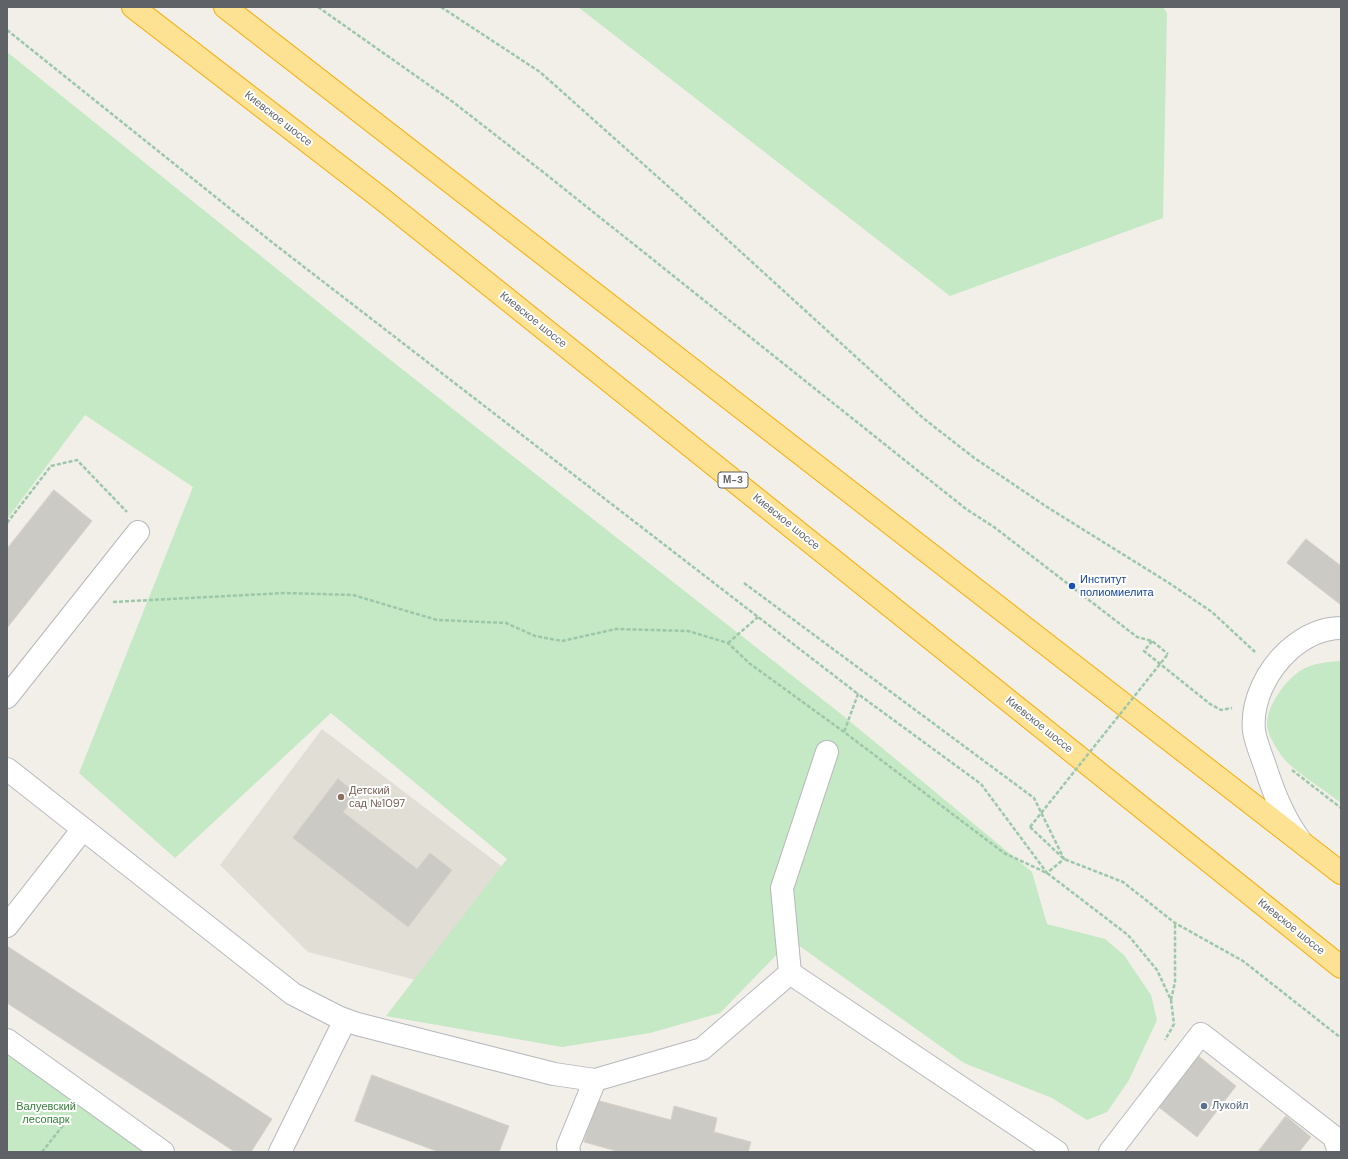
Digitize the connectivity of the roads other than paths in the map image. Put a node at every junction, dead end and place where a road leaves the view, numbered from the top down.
1 (133, 7) edge
2 (225, 7) edge
3 (138, 532) road end
4 (1341, 628) edge
5 (7, 697) edge
6 (834, 745) road end
7 (7, 769) edge
8 (83, 829) junction
9 (1302, 842) junction
10 (1341, 873) edge
11 (7, 926) edge
12 (1337, 966) edge
13 (790, 973) junction
14 (346, 1020) junction
15 (7, 1040) edge
16 (595, 1080) junction
17 (565, 1150) edge
18 (163, 1152) edge
19 (280, 1152) edge
20 (1057, 1152) edge
21 (1110, 1152) edge
22 (1340, 1152) edge

1 - 12 highway, Киевское шоссе / М-3
2 - 9 highway
3 - 5 street
4 - 9 street
6 - 13 street
7 - 8 street
8 - 11 street
8 - 14 street
9 - 10 highway
13 - 16 street
13 - 20 street
14 - 16 street
14 - 19 street
15 - 18 street
16 - 17 street
21 - 22 street

